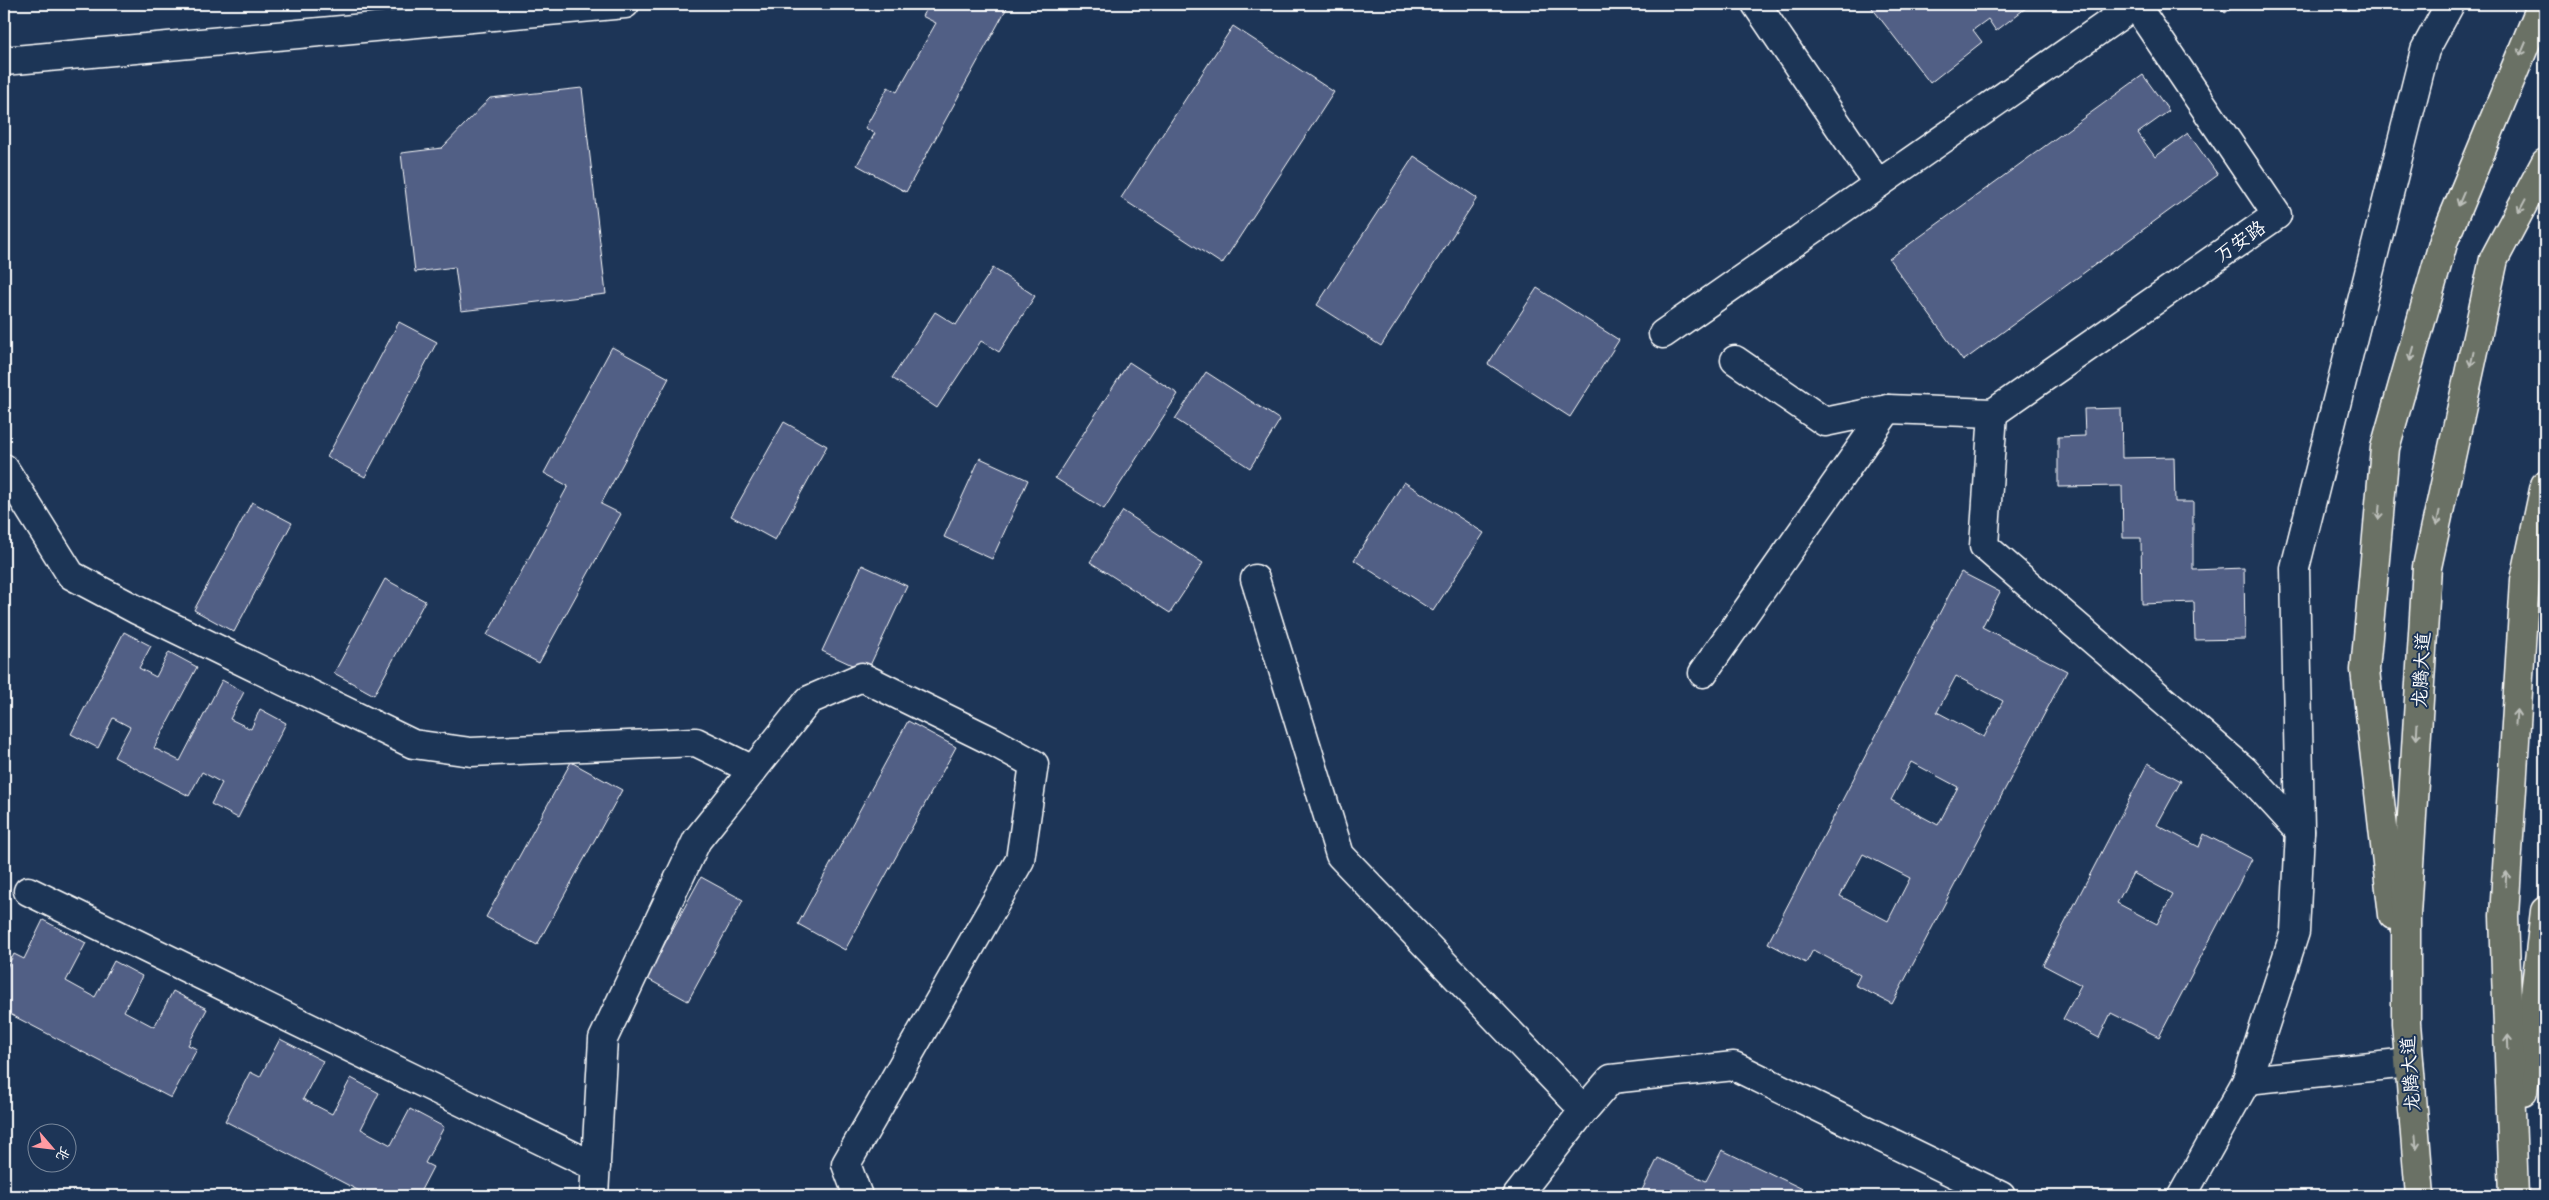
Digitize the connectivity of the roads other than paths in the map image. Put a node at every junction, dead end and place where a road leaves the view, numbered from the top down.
1 (625, 4) edge
2 (1756, 4) edge
3 (2135, 4) edge
4 (2450, 4) edge
5 (2542, 4) edge
6 (4, 61) edge
7 (2545, 163) edge
8 (1878, 184) junction
9 (1663, 334) dead end
10 (1736, 360) dead end
11 (1888, 409) junction
12 (1993, 413) junction
13 (4, 468) edge
14 (2545, 485) edge
15 (1255, 579) dead end
16 (1703, 673) dead end
17 (754, 770) junction
18 (2300, 831) junction
19 (28, 891) dead end
20 (2545, 911) edge
21 (2406, 1023) junction
22 (2409, 1062) junction
23 (2247, 1080) junction
24 (1584, 1110) junction
25 (596, 1166) junction
26 (2513, 1187) edge
27 (594, 1196) edge
28 (858, 1196) edge
29 (1517, 1196) edge
30 (2001, 1196) edge
31 (2182, 1196) edge
32 (2420, 1196) edge

1 - 6 street
2 - 8 street
3 - 8 street
3 - 12 street, 万安路
4 - 18 street
5 -> 21 highway
7 -> 21 highway, 龙腾大道
8 - 9 street
10 - 11 street
11 - 12 street
11 - 16 street
12 - 18 street
13 - 17 street
26 -> 14 highway
15 - 24 street
17 - 25 street
17 - 28 street
18 - 23 street
19 - 25 street
20 - 26 highway
21 - 22 highway, 龙腾大道
22 - 23 street
22 -> 32 highway, 龙腾大道
23 - 31 street
24 - 29 street
24 - 30 street
25 - 27 street

